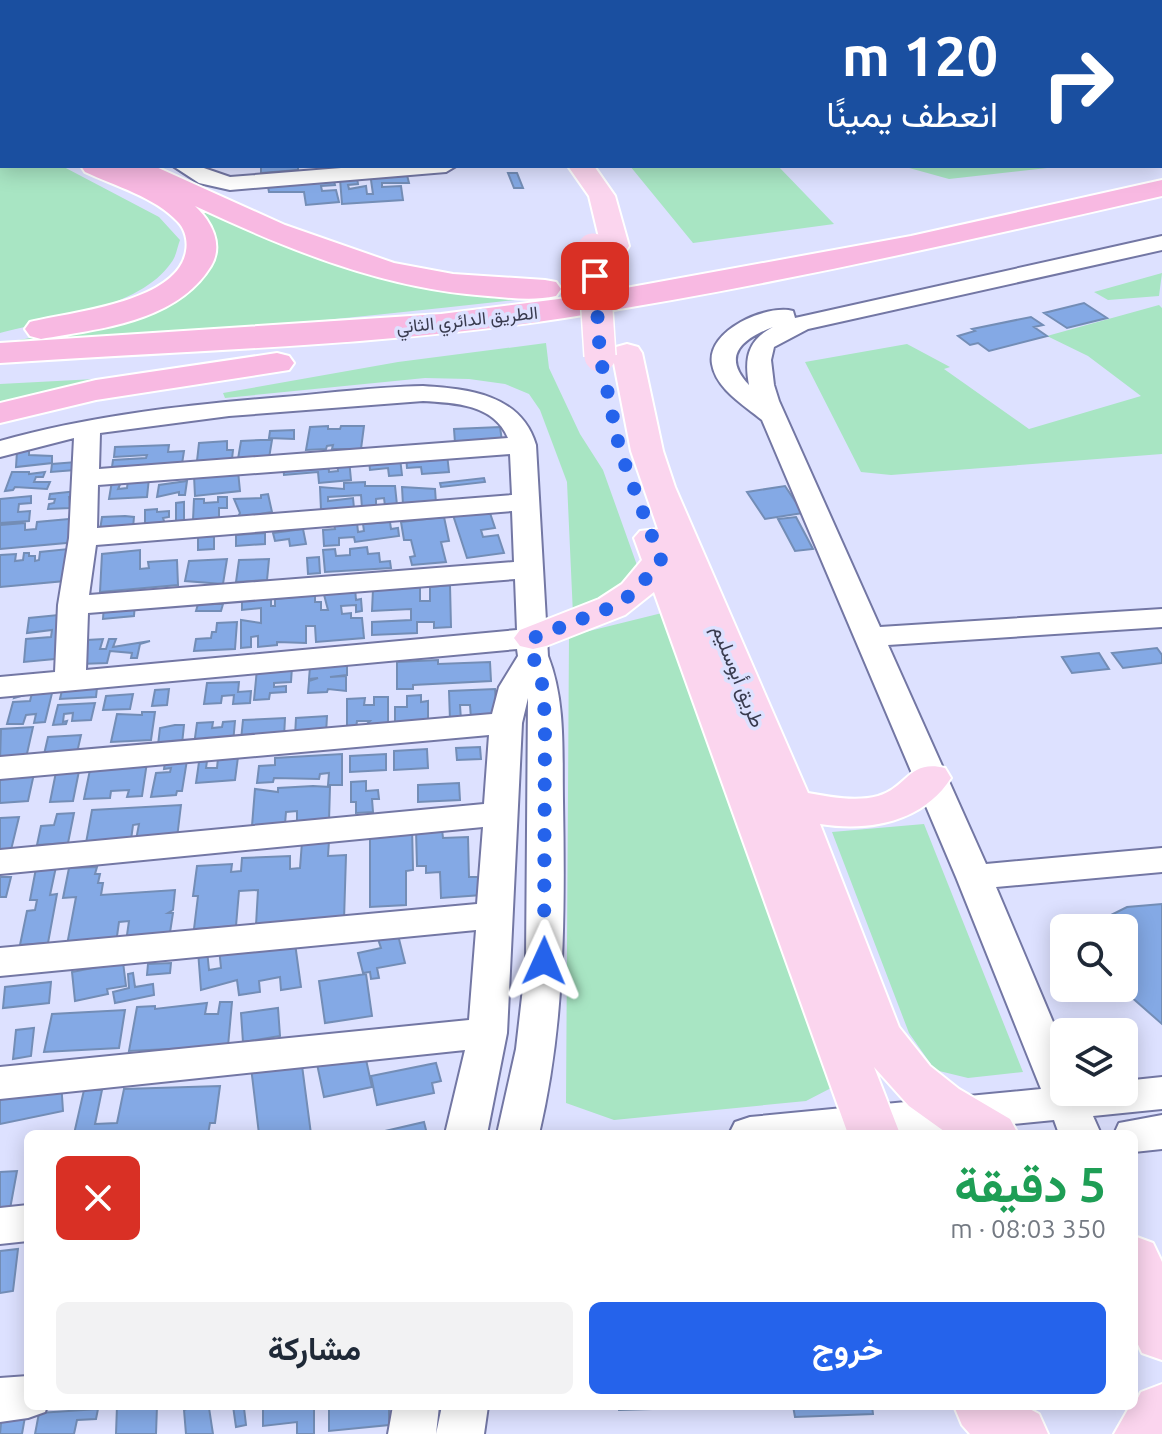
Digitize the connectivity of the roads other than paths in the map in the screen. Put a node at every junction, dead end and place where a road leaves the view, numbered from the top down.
1 (99, 168) edge
2 (136, 168) edge
3 (186, 168) edge
4 (420, 168) edge
5 (576, 168) edge
6 (582, 168) edge
7 (1162, 188) edge
8 (1162, 210) edge
9 (1046, 215) junction
10 (1162, 243) edge
11 (604, 248) junction
12 (990, 282) junction
13 (0, 335) edge
14 (0, 353) edge
15 (614, 354) junction
16 (334, 355) junction
17 (0, 378) edge
18 (0, 413) edge
19 (774, 417) junction
20 (87, 426) junction
21 (523, 445) junction
22 (0, 449) edge
23 (85, 478) junction
24 (526, 502) junction
25 (83, 538) junction
26 (661, 560) junction
27 (530, 569) junction
28 (73, 605) junction
29 (1162, 618) edge
30 (1162, 634) edge
31 (874, 646) junction
32 (533, 647) junction
33 (70, 680) junction
34 (0, 687) edge
35 (506, 723) junction
36 (0, 768) edge
37 (930, 778) junction
38 (791, 803) junction
39 (499, 814) junction
40 (1162, 860) edge
41 (0, 862) edge
42 (974, 877) junction
43 (493, 915) junction
44 (0, 962) edge
45 (488, 1033) junction
46 (0, 1083) edge
47 (1162, 1093) edge
48 (952, 1113) junction
49 (1072, 1118) edge
50 (871, 1128) edge
51 (467, 1130) edge
52 (519, 1130) edge
53 (831, 1130) edge
54 (984, 1130) edge
55 (1162, 1132) edge
56 (1138, 1135) edge
57 (24, 1223) edge
58 (0, 1226) edge
59 (1138, 1271) edge
60 (1162, 1335) edge
61 (24, 1397) edge
62 (0, 1400) edge
63 (415, 1410) edge
64 (464, 1410) edge
65 (975, 1410) edge
66 (987, 1410) edge
67 (1162, 1411) edge
68 (412, 1434) edge
69 (460, 1434) edge
70 (982, 1434) edge
71 (1018, 1434) edge
72 (1144, 1434) edge

1 - 13 highway
2 - 9 highway
3 - 4 street
5 - 11 main road, طريق أبوسليم
6 - 11 main road, طريق أبوسليم
7 - 9 highway, الطريق الدائري الثاني
8 - 16 highway, الطريق الدائري الثاني
9 - 14 highway, الطريق الدائري الثاني
10 - 12 street
11 - 15 main road, طريق أبوسليم, bridge
12 - 19 street
12 - 19 street
15 - 26 main road, طريق أبوسليم
15 - 38 main road, طريق أبوسليم
16 - 17 highway, الطريق الدائري الثاني
16 - 18 highway
19 - 31 street
20 - 21 street
20 - 22 street
20 - 23 street
21 - 23 street
21 - 24 street
23 - 25 street
24 - 25 street
24 - 27 street
25 - 28 street
26 - 32 main road
26 - 50 main road, طريق أبوسليم
27 - 28 street
27 - 32 street
28 - 33 street
29 - 31 street
30 - 31 street
31 - 37 street
32 - 33 street
32 - 35 street
32 - 52 street
33 - 34 street
35 - 36 street
35 - 39 street
37 - 38 main road
37 - 42 street
38 - 48 main road, طريق أبوسليم
39 - 41 street
39 - 43 street
40 - 42 street
42 - 49 street
43 - 44 street
43 - 45 street
45 - 46 street
45 - 51 street
47 - 49 street
48 - 49 street
48 - 50 street
48 - 54 main road, طريق أبوسليم
50 - 53 street
55 - 56 street
57 - 58 street
59 - 60 main road
61 - 62 street
63 - 68 street
64 - 69 street
65 - 70 main road
66 - 71 main road
67 - 72 main road

